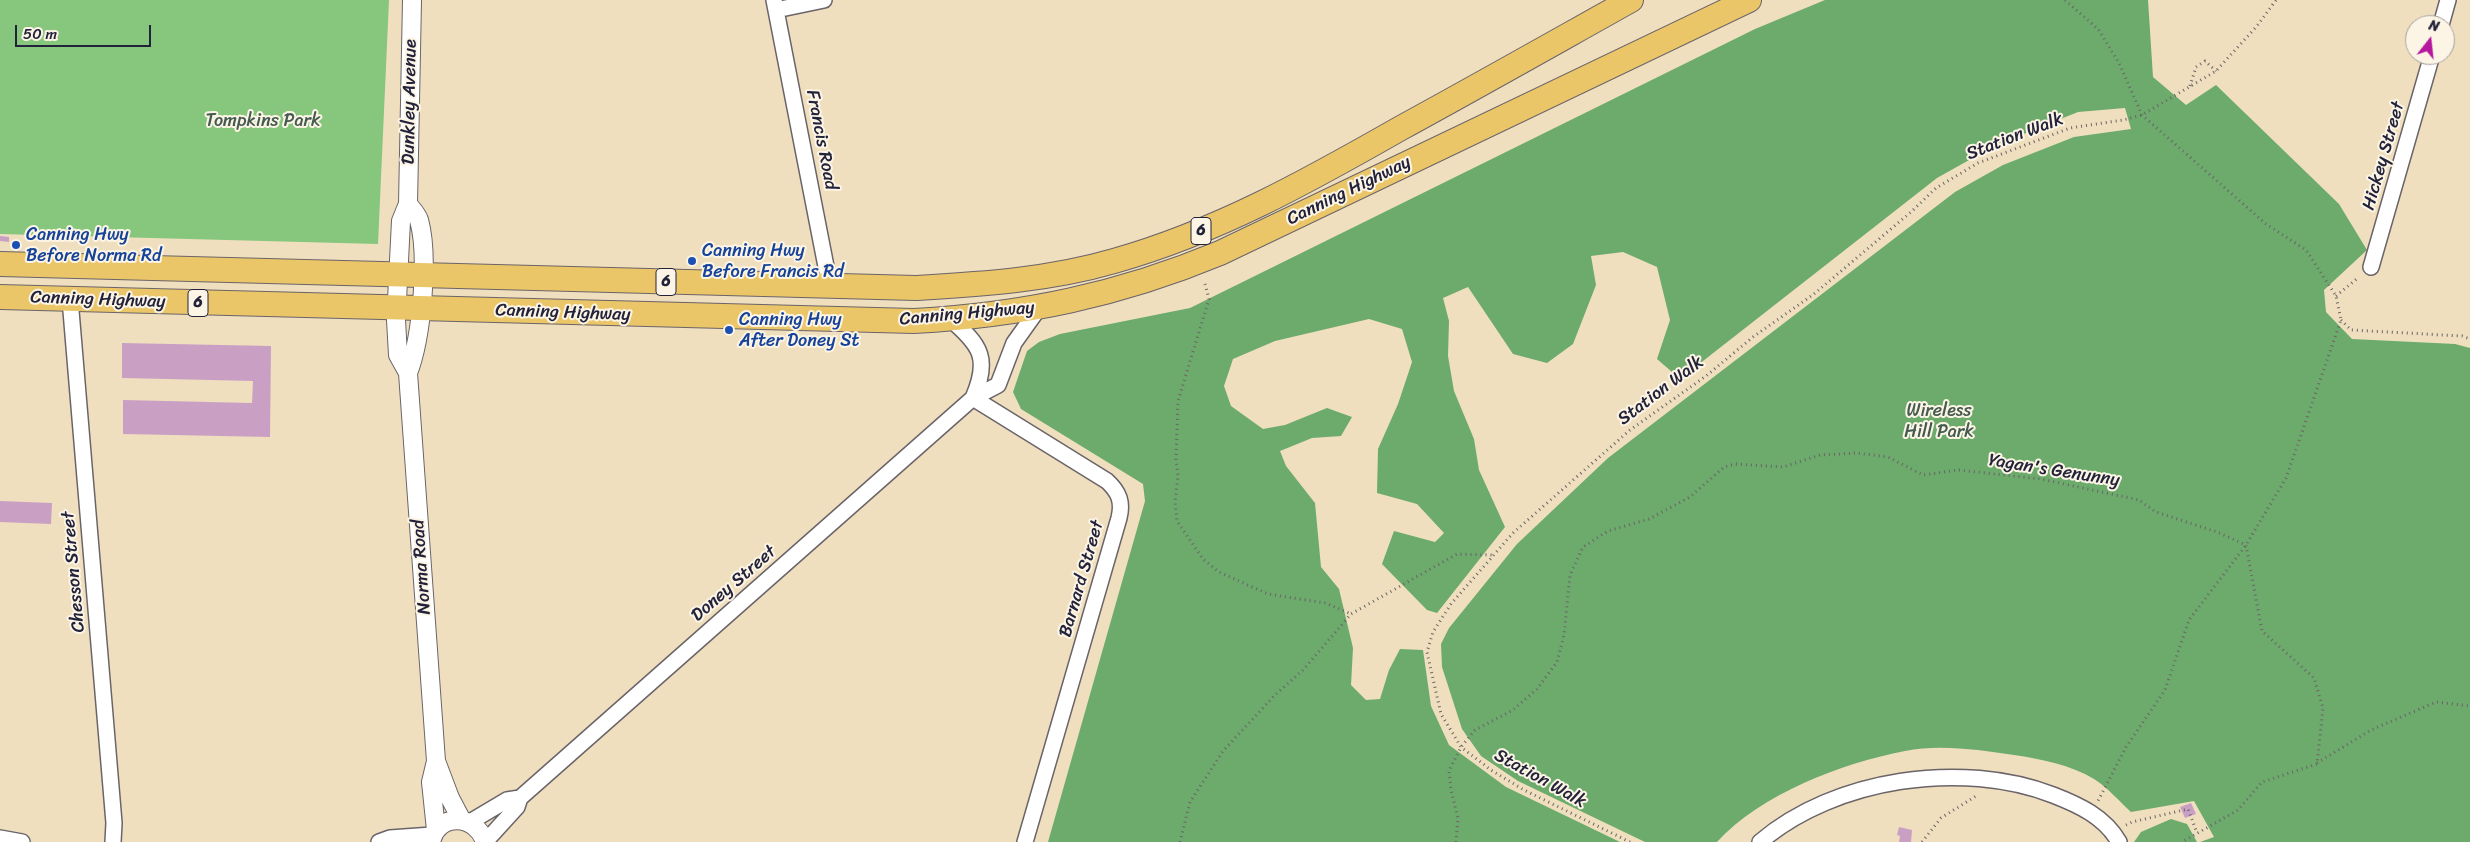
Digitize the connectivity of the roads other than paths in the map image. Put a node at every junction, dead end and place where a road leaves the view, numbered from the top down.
1 (412, 0) edge
2 (824, 0) edge
3 (1631, 0) edge
4 (1750, 0) edge
5 (2448, 0) edge
6 (775, 5) edge
7 (2444, 15) edge
8 (2429, 65) edge
9 (408, 204) junction
10 (0, 264) edge
11 (2371, 267) road end
12 (397, 275) junction
13 (423, 276) junction
14 (830, 287) junction
15 (0, 297) edge
16 (70, 299) junction
17 (396, 308) junction
18 (1039, 308) junction
19 (420, 310) junction
20 (950, 319) junction
21 (408, 373) junction
22 (973, 398) junction
23 (436, 761) junction
24 (520, 798) junction
25 (466, 821) junction
26 (433, 836) edge
27 (2117, 837) edge
28 (0, 838) edge
29 (22, 842) edge
30 (113, 842) edge
31 (378, 842) edge
32 (485, 842) edge
33 (1025, 842) edge
34 (1760, 842) edge

1 - 9 street, Dunkley Avenue
2 - 6 street
3 - 14 highway, Canning Highway / 6
4 - 18 highway, Canning Highway / 6
5 - 7 street
6 - 14 street, Francis Road
8 - 11 street, Hickey Street
9 - 12 street, Dunkley Avenue
9 - 13 street, Dunkley Avenue
10 - 12 highway, Canning Highway / 6
12 - 13 highway, Canning Highway / 6
12 - 17 street, Norma Road
13 - 14 highway, Canning Highway / 6
13 - 19 street, Norma Road
15 - 16 highway, Canning Highway / 6
16 - 17 highway, Canning Highway / 6
16 - 30 street, Chesson Street
17 - 19 highway, Canning Highway / 6
17 - 21 street, Norma Road
18 - 20 highway, Canning Highway / 6
18 - 22 street, Doney Street
19 - 20 highway, Canning Highway / 6
19 - 21 street, Norma Road
20 - 22 street, Doney Street
21 - 23 street, Norma Road
22 - 24 street, Doney Street
22 - 33 street, Barnard Street
23 - 25 street, Norma Road
23 - 26 street, Norma Road
24 - 25 street, Doney Street
24 - 32 street, Doney Street
25 - 26 street
25 - 32 street, Norma Road
26 - 31 street
27 - 34 street
28 - 29 street

